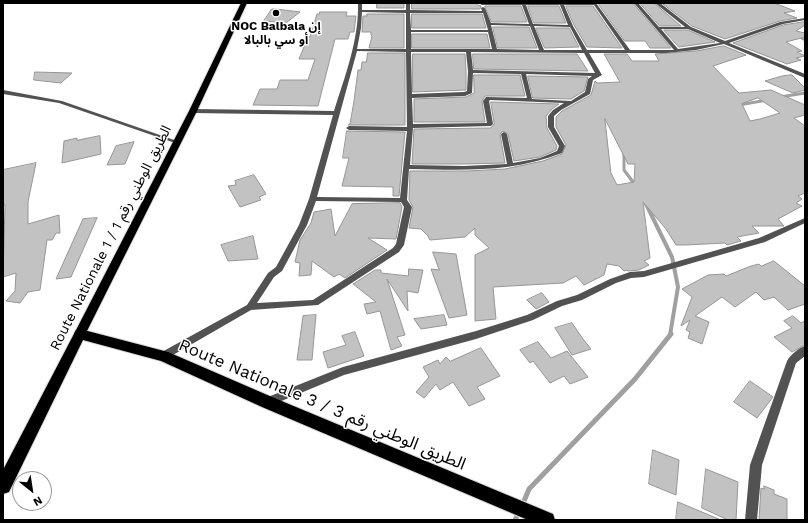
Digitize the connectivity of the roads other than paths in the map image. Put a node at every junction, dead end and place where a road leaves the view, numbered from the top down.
1 (244, 3) edge
2 (360, 3) edge
3 (408, 3) edge
4 (482, 3) edge
5 (524, 3) edge
6 (636, 3) edge
7 (657, 3) edge
8 (561, 4) junction
9 (594, 4) edge
10 (361, 11) junction
11 (409, 11) junction
12 (484, 12) junction
13 (805, 19) edge
14 (490, 24) junction
15 (531, 25) junction
16 (571, 26) junction
17 (657, 28) junction
18 (689, 28) junction
19 (409, 31) junction
20 (490, 31) junction
21 (726, 43) junction
22 (354, 50) junction
23 (408, 50) junction
24 (468, 51) junction
25 (495, 51) junction
26 (542, 51) junction
27 (677, 51) junction
28 (586, 52) junction
29 (629, 52) junction
30 (471, 71) junction
31 (523, 72) junction
32 (599, 75) junction
33 (805, 76) edge
34 (3, 92) edge
35 (409, 96) junction
36 (530, 100) junction
37 (573, 102) junction
38 (193, 111) junction
39 (336, 113) junction
40 (349, 128) dead end
41 (409, 128) junction
42 (504, 134) dead end
43 (177, 142) junction
44 (510, 165) junction
45 (406, 167) junction
46 (313, 199) junction
47 (403, 200) junction
48 (805, 220) edge
49 (250, 307) junction
50 (80, 334) junction
51 (805, 350) edge
52 (163, 356) junction
53 (267, 402) junction
54 (3, 486) edge
55 (547, 520) edge
56 (751, 520) edge

1 - 38 main road, Route Nationale 1 / الطريق الوطني رقم 1
2 - 10 street
3 - 11 street
4 - 5 street
4 - 12 street
5 - 8 street
5 - 15 street
6 - 17 street
7 - 18 street
8 - 9 street
8 - 16 street
9 - 29 street
10 - 11 street
10 - 22 street
11 - 12 street
11 - 19 street
12 - 14 street
13 - 21 street
14 - 15 street
14 - 20 street
15 - 16 street
15 - 26 street
16 - 28 street
17 - 18 street
17 - 27 street
18 - 21 street
19 - 20 street
19 - 23 street
20 - 25 street
21 - 27 street
21 - 33 street
22 - 23 street
22 - 39 street
23 - 24 street
23 - 35 street
24 - 25 street
24 - 30 street
25 - 26 street
26 - 28 street
27 - 29 street
28 - 29 street
28 - 32 street
30 - 31 street
30 - 35 street
31 - 32 street
31 - 36 street
32 - 37 street
34 - 43 street
35 - 41 street
36 - 37 street
36 - 41 street
37 - 44 street
38 - 39 street
38 - 43 main road, Route Nationale 1 / الطريق الوطني رقم 1
39 - 46 street
40 - 41 street
41 - 45 street
42 - 44 street
43 - 50 main road, Route Nationale 1 / الطريق الوطني رقم 1
44 - 45 street
45 - 47 street
46 - 47 street
46 - 49 street
47 - 49 street
48 - 53 street
49 - 52 street
50 - 52 highway, Route Nationale 3 / الطريق الوطني رقم 3
50 - 54 highway, Route Nationale 1 / الطريق الوطني رقم 1
51 - 56 street
52 - 53 highway, Route Nationale 3 / الطريق الوطني رقم 3
53 - 55 highway, Route Nationale 3 / الطريق الوطني رقم 3

